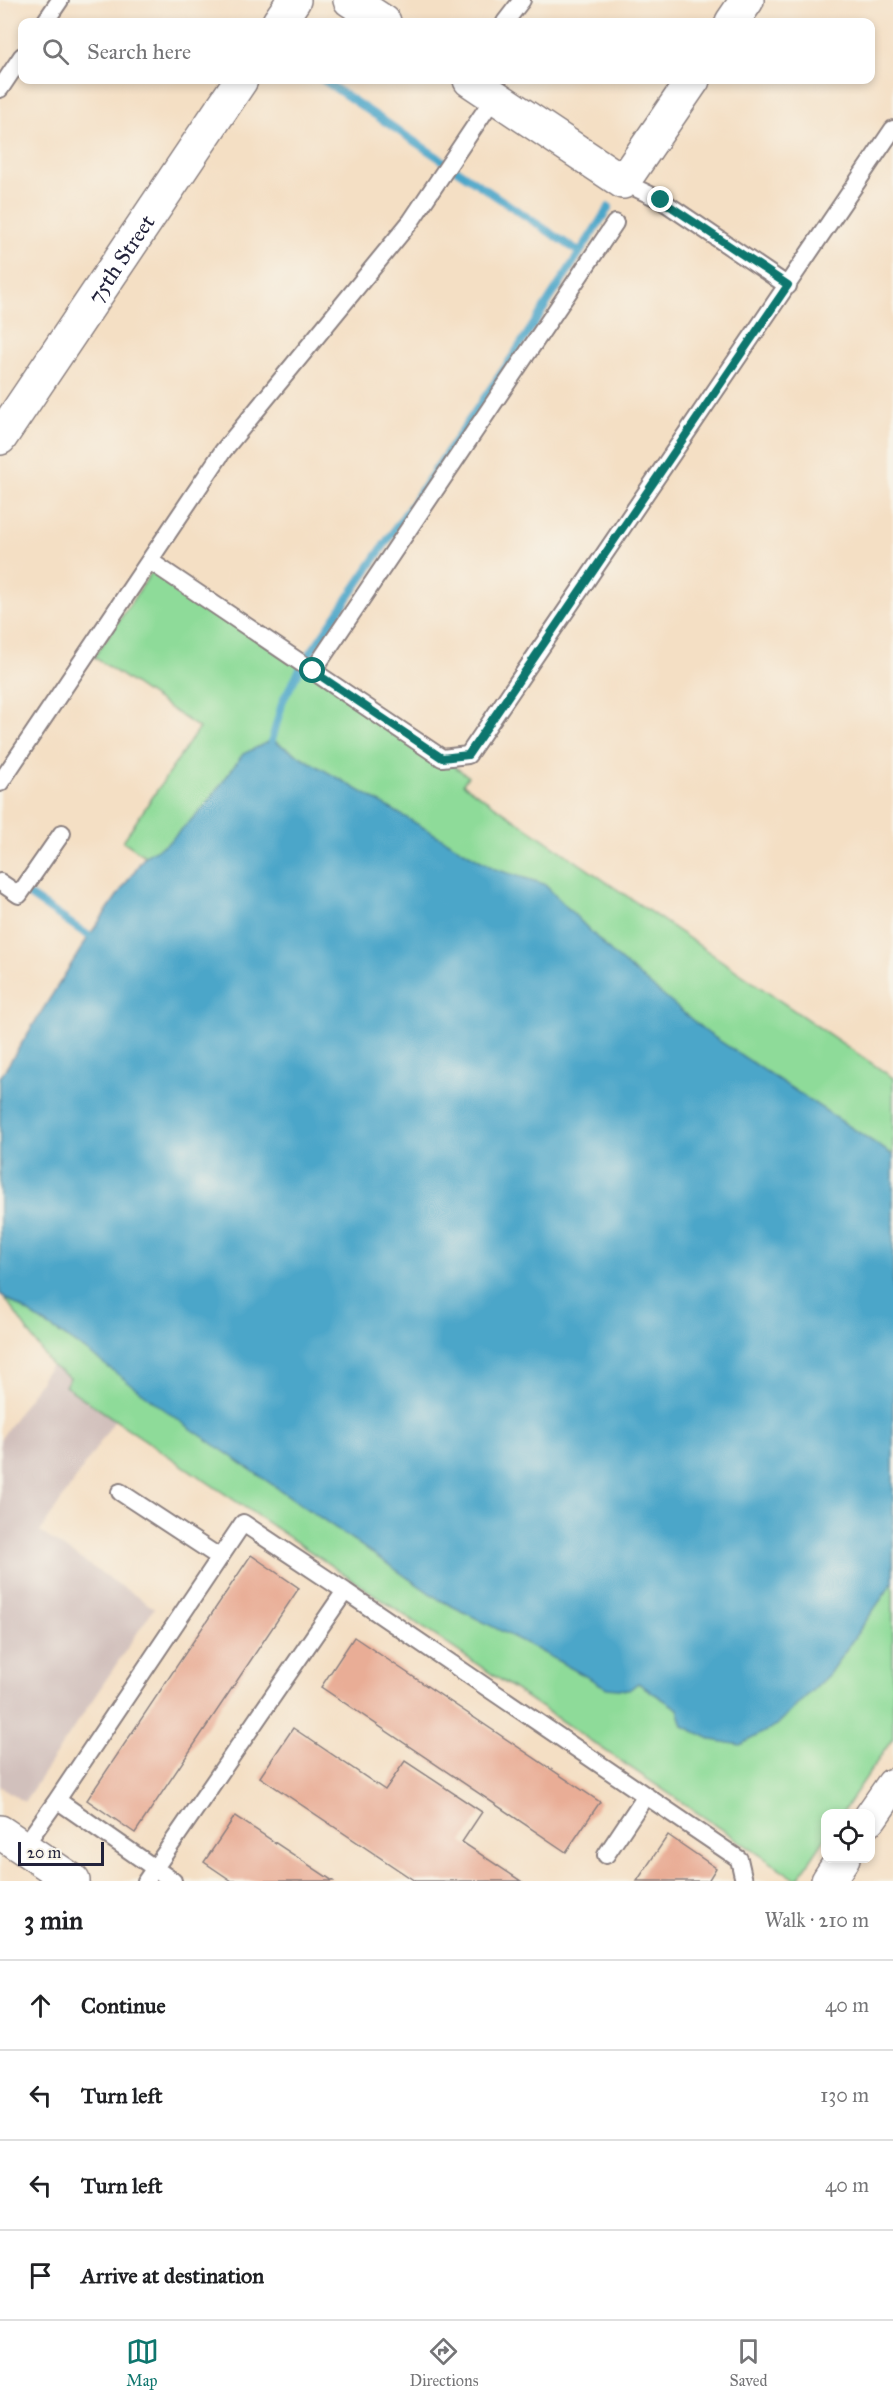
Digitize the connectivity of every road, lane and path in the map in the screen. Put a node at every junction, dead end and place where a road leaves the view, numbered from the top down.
1 (60, 0) edge
2 (294, 0) edge
3 (350, 0) edge
4 (522, 0) edge
5 (747, 0) edge
6 (48, 18) edge
7 (282, 18) edge
8 (378, 18) edge
9 (508, 18) edge
10 (735, 18) edge
11 (18, 62) edge
12 (238, 84) edge
13 (690, 84) edge
14 (483, 88) edge
15 (0, 89) edge
16 (893, 129) edge
17 (623, 182) junction
18 (615, 223) dead end
19 (788, 285) junction
20 (0, 438) edge
21 (150, 561) junction
22 (313, 671) junction
23 (0, 783) edge
24 (62, 833) dead end
25 (0, 882) edge
26 (120, 1492) dead end
27 (219, 1557) junction
28 (345, 1591) junction
29 (893, 1785) edge
30 (646, 1795) junction
31 (57, 1800) junction
32 (875, 1811) edge
33 (11, 1840) edge
34 (606, 1855) dead end
35 (840, 1863) edge
36 (150, 1875) edge
37 (55, 1876) edge
38 (173, 1881) edge
39 (744, 1881) edge
40 (828, 1881) edge

1 - 6 lane
2 - 7 street
3 - 8 street
4 - 9 lane
5 - 10 street
11 - 15 lane
12 - 20 street, 75th Street
13 - 17 street
14 - 17 street
14 - 21 lane
16 - 19 lane
17 - 19 lane
18 - 22 lane
19 - 22 lane
21 - 22 lane
21 - 23 lane
24 - 25 lane
26 - 27 lane
27 - 28 lane
27 - 31 lane
28 - 30 lane
28 - 36 lane
29 - 32 street
30 - 34 lane
30 - 39 lane
31 - 33 lane
31 - 36 lane
33 - 37 street
35 - 40 street
36 - 38 lane

